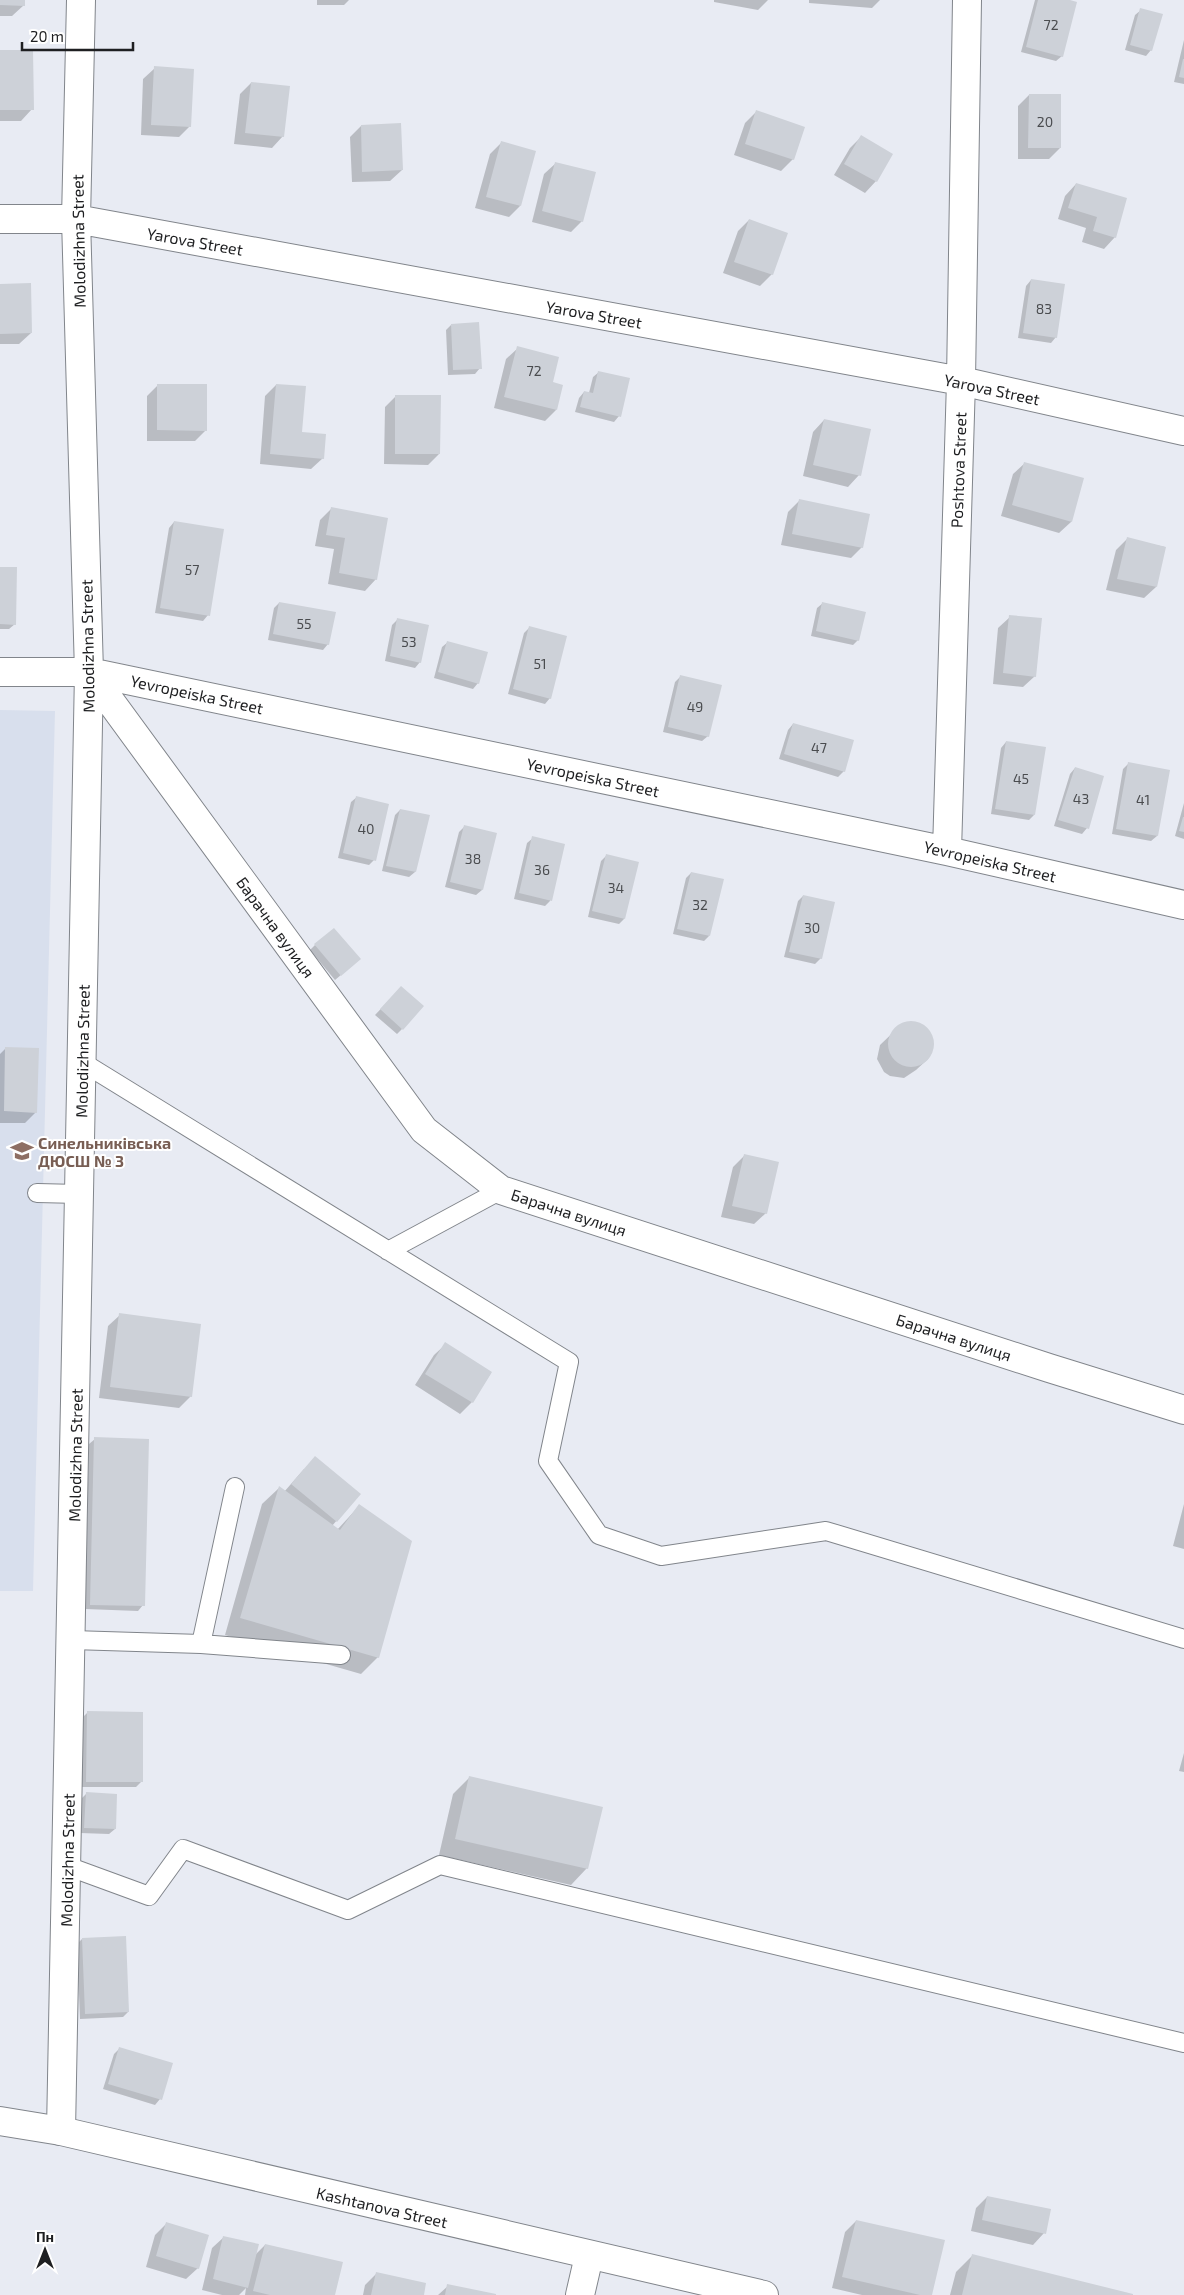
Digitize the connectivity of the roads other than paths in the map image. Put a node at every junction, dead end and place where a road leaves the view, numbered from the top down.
1 (81, 0) edge
2 (968, 0) edge
3 (0, 219) edge
4 (76, 219) junction
5 (960, 381) junction
6 (1184, 431) edge
7 (0, 672) edge
8 (89, 672) junction
9 (947, 851) junction
10 (1184, 904) edge
11 (82, 1062) junction
12 (501, 1190) junction
13 (37, 1193) dead end
14 (79, 1194) junction
15 (388, 1251) junction
16 (1184, 1410) edge
17 (235, 1487) dead end
18 (1184, 1639) edge
19 (72, 1640) junction
20 (201, 1644) junction
21 (341, 1655) dead end
22 (67, 1866) junction
23 (1184, 2043) edge
24 (0, 2121) edge
25 (61, 2131) junction
26 (589, 2256) junction
27 (580, 2295) edge
28 (764, 2295) edge

1 - 4 street, Molodizhna Street
2 - 5 street, Poshtova Street
3 - 4 street, Yarova Street
4 - 5 street, Yarova Street
4 - 8 street, Molodizhna Street
5 - 6 street, Yarova Street
5 - 9 street, Poshtova Street
7 - 8 street, Yevropeiska Street
8 - 9 street, Yevropeiska Street
8 - 11 street, Molodizhna Street
8 - 12 street, Барачна вулиця
9 - 10 street, Yevropeiska Street
11 - 14 street, Molodizhna Street
11 - 15 lane
12 - 15 lane
12 - 16 street, Барачна вулиця
13 - 14 lane
14 - 19 street, Molodizhna Street
15 - 18 lane
17 - 20 lane
19 - 20 lane
19 - 22 street, Molodizhna Street
20 - 21 lane
22 - 23 lane
22 - 25 street, Molodizhna Street
24 - 25 street, Kashtanova Street
25 - 26 street, Kashtanova Street
26 - 27 street
26 - 28 street, Kashtanova Street

